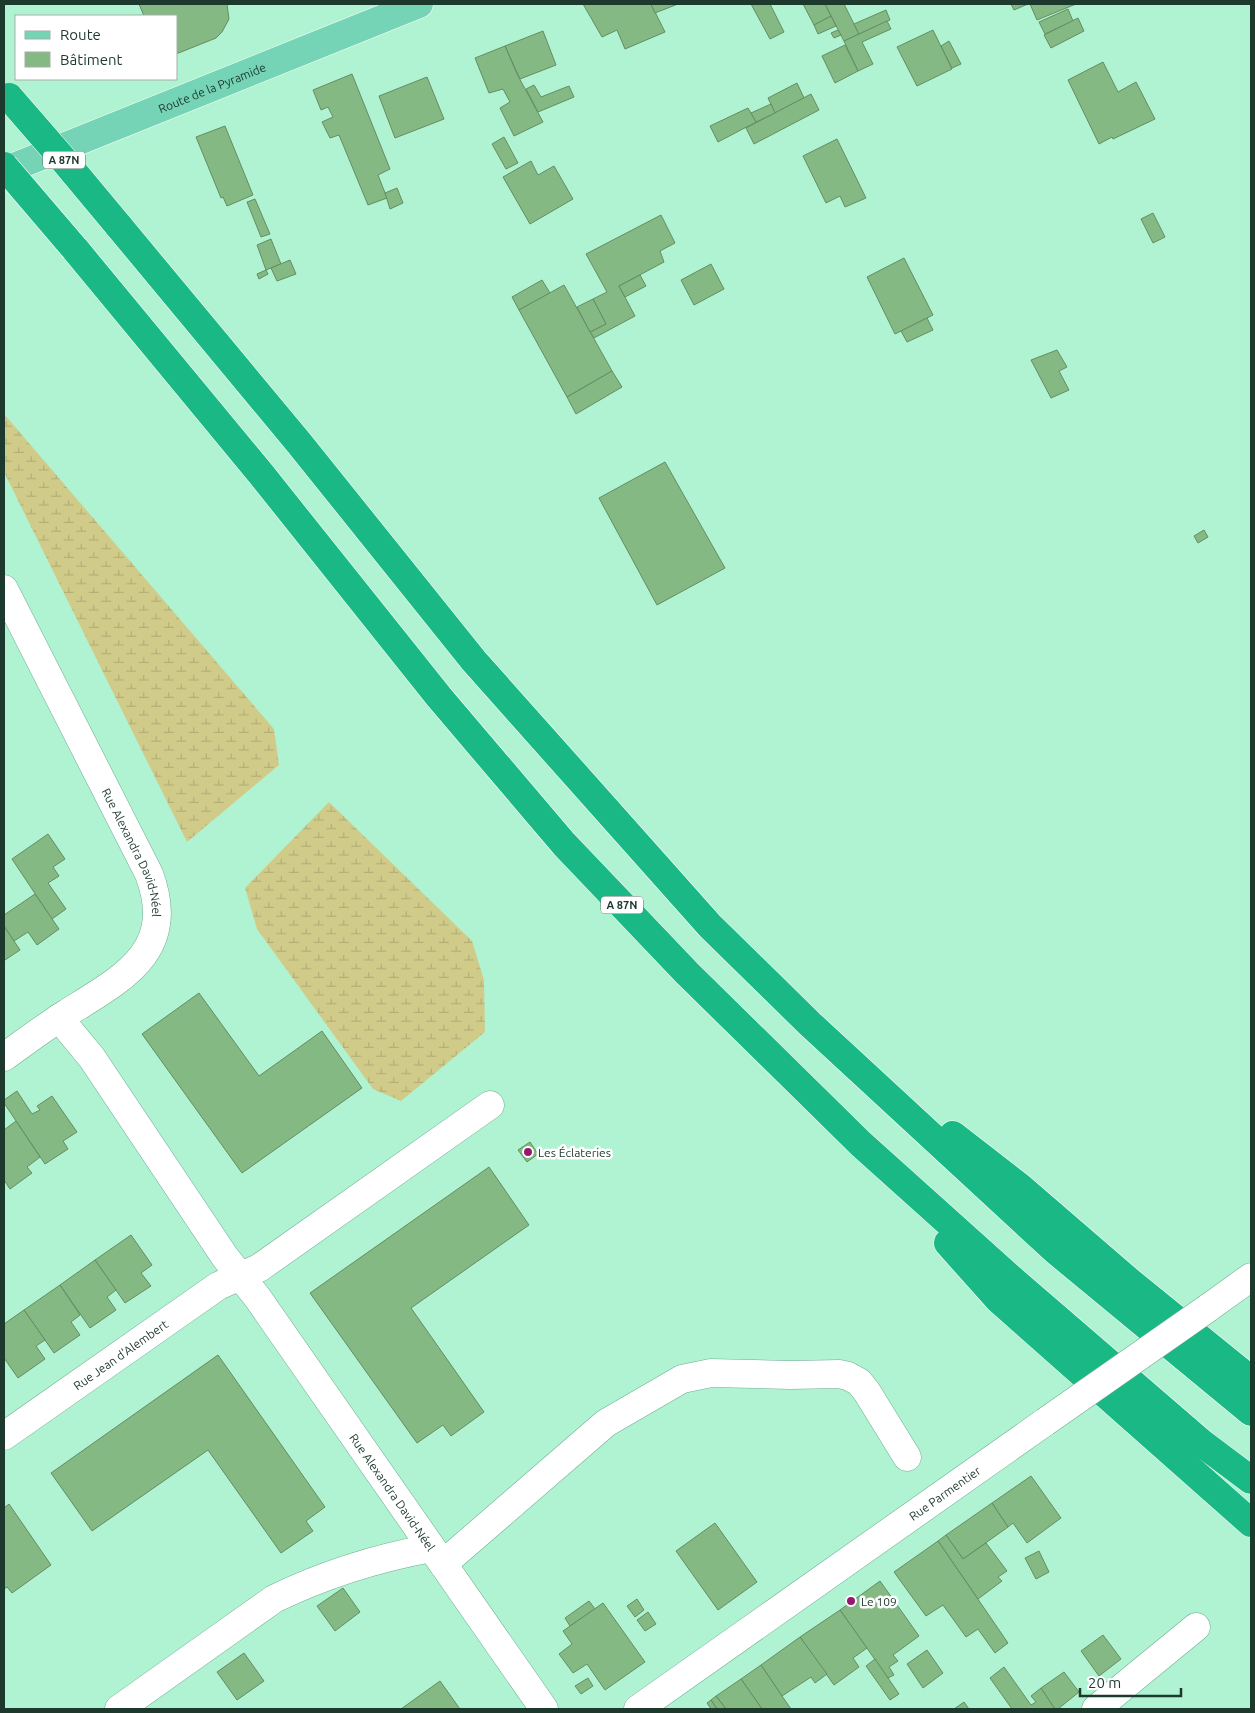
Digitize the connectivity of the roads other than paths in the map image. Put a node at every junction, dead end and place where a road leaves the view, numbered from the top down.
1 (419, 4) edge
2 (6, 94) edge
3 (4, 166) edge
4 (4, 171) edge
5 (4, 589) edge
6 (10, 619) edge
7 (59, 1018) junction
8 (810, 1024) junction
9 (4, 1057) edge
10 (490, 1105) dead end
11 (861, 1144) junction
12 (240, 1277) junction
13 (1244, 1282) edge
14 (1251, 1380) edge
15 (1251, 1412) edge
16 (4, 1436) edge
17 (907, 1457) dead end
18 (1251, 1480) edge
19 (1251, 1523) edge
20 (437, 1556) junction
21 (1196, 1627) dead end
22 (119, 1709) edge
23 (544, 1709) edge
24 (638, 1709) edge
25 (1096, 1709) edge

1 - 4 main road, Route de la Pyramide
2 - 8 highway, A 87N, bridge
3 - 11 highway, A 87N, bridge
5 - 6 street, Rue Alexandra David-Néel
6 - 7 street, Rue Alexandra David-Néel
7 - 9 street
7 - 12 street, Rue Alexandra David-Néel
8 - 14 highway
8 - 15 highway, A 87N
10 - 12 street
11 - 18 highway, A 87N
11 - 19 highway
12 - 16 street, Rue Jean d'Alembert
12 - 20 street, Rue Alexandra David-Néel
13 - 24 street, Rue Parmentier, bridge
17 - 20 street
20 - 22 street
20 - 23 street, Rue Alexandra David-Néel
21 - 25 street

